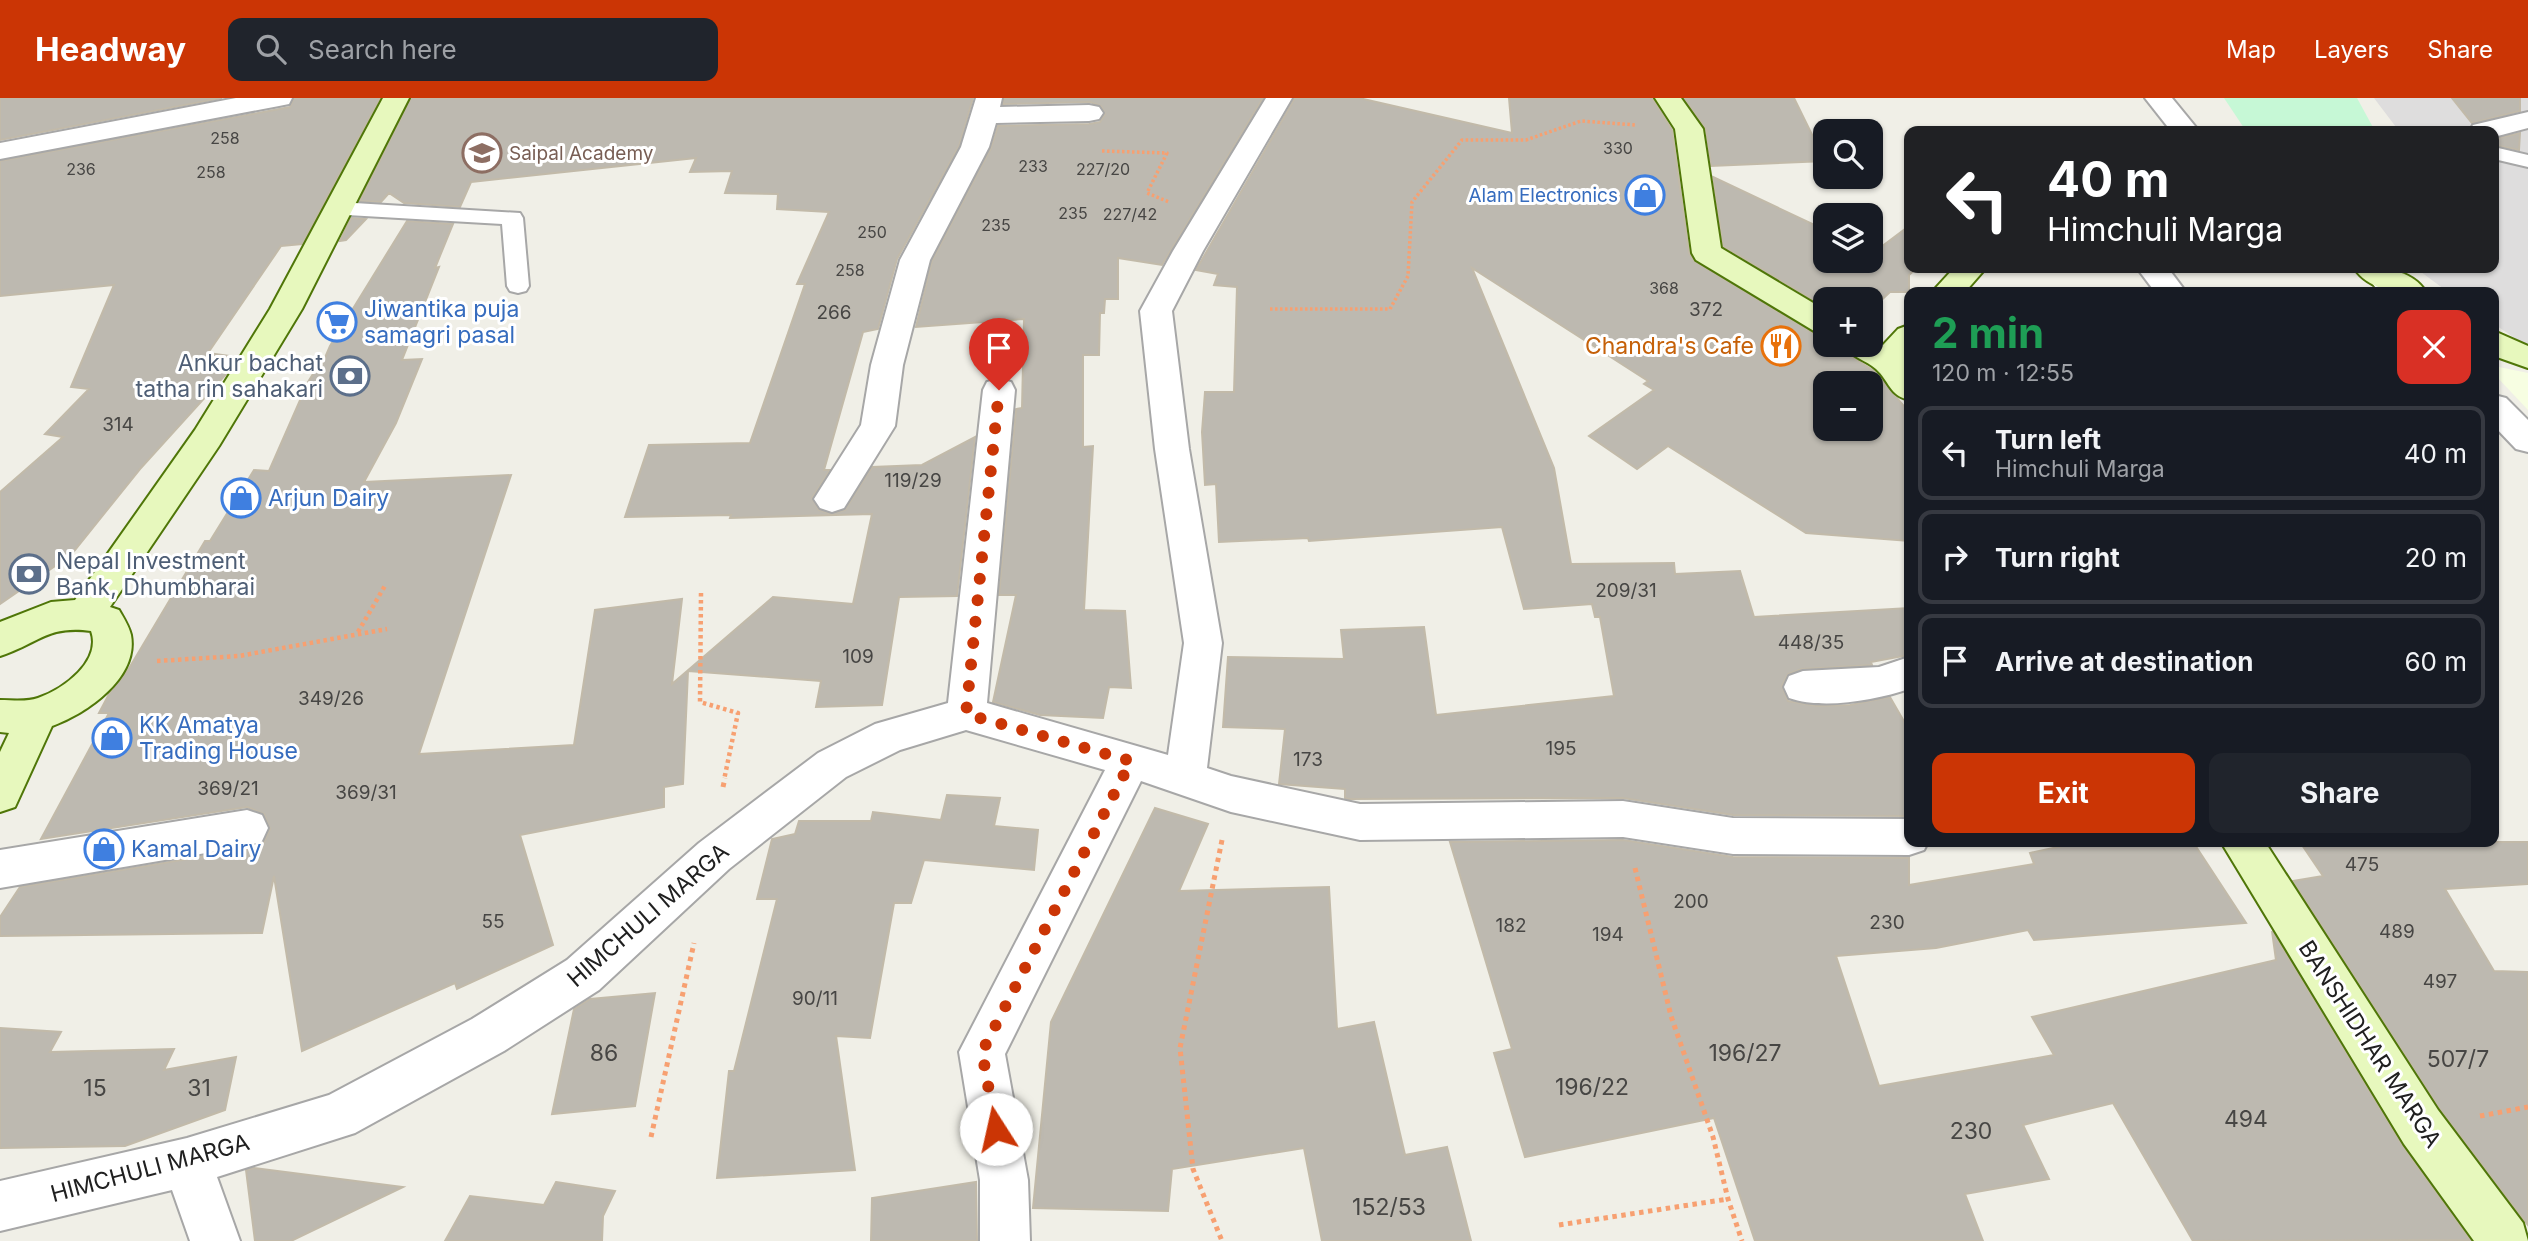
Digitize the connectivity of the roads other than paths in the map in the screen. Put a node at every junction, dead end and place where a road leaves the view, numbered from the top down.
1 (279, 98) edge
2 (396, 98) edge
3 (1279, 98) edge
4 (1668, 98) edge
5 (2158, 98) edge
6 (987, 107) edge
7 (1089, 113) dead end
8 (2528, 120) edge
9 (2181, 126) edge
10 (2499, 127) edge
11 (0, 152) edge
12 (2499, 154) edge
13 (2528, 161) edge
14 (338, 209) junction
15 (1966, 273) edge
16 (2156, 273) edge
17 (2382, 275) edge
18 (518, 286) dead end
19 (1952, 287) edge
20 (2167, 287) edge
21 (2402, 287) edge
22 (1813, 317) edge
23 (1904, 341) edge
24 (2499, 345) edge
25 (1880, 357) edge
26 (2528, 357) edge
27 (1887, 361) junction
28 (1904, 383) edge
29 (999, 390) dead end
30 (2499, 411) edge
31 (2528, 439) edge
32 (832, 499) dead end
33 (86, 613) junction
34 (0, 641) edge
35 (1904, 675) edge
36 (1803, 687) dead end
37 (966, 714) junction
38 (19, 715) edge
39 (1155, 769) junction
40 (0, 794) edge
41 (247, 828) dead end
42 (1904, 837) edge
43 (2245, 847) edge
44 (0, 869) edge
45 (187, 1162) junction
46 (0, 1206) edge
47 (215, 1241) edge
48 (1005, 1241) edge
49 (2505, 1241) edge

1 - 11 street
2 - 14 main road
3 - 39 street
4 - 22 main road
5 - 9 street
6 - 7 street
6 - 32 street
8 - 10 street
12 - 13 lane
14 - 18 lane
14 - 33 main road
15 - 19 main road
16 - 20 street
17 - 21 main road
23 - 27 main road
24 - 26 main road
25 - 27 main road
27 - 28 main road
29 - 37 street
30 - 31 street
33 - 34 main road
33 - 38 main road
35 - 36 street
37 - 39 street
37 - 45 street, HIMCHULI MARGA
38 - 40 main road
39 - 42 street
39 - 48 street
41 - 44 street
43 - 49 main road, BANSHIDHAR MARGA
45 - 46 street, HIMCHULI MARGA
45 - 47 street

